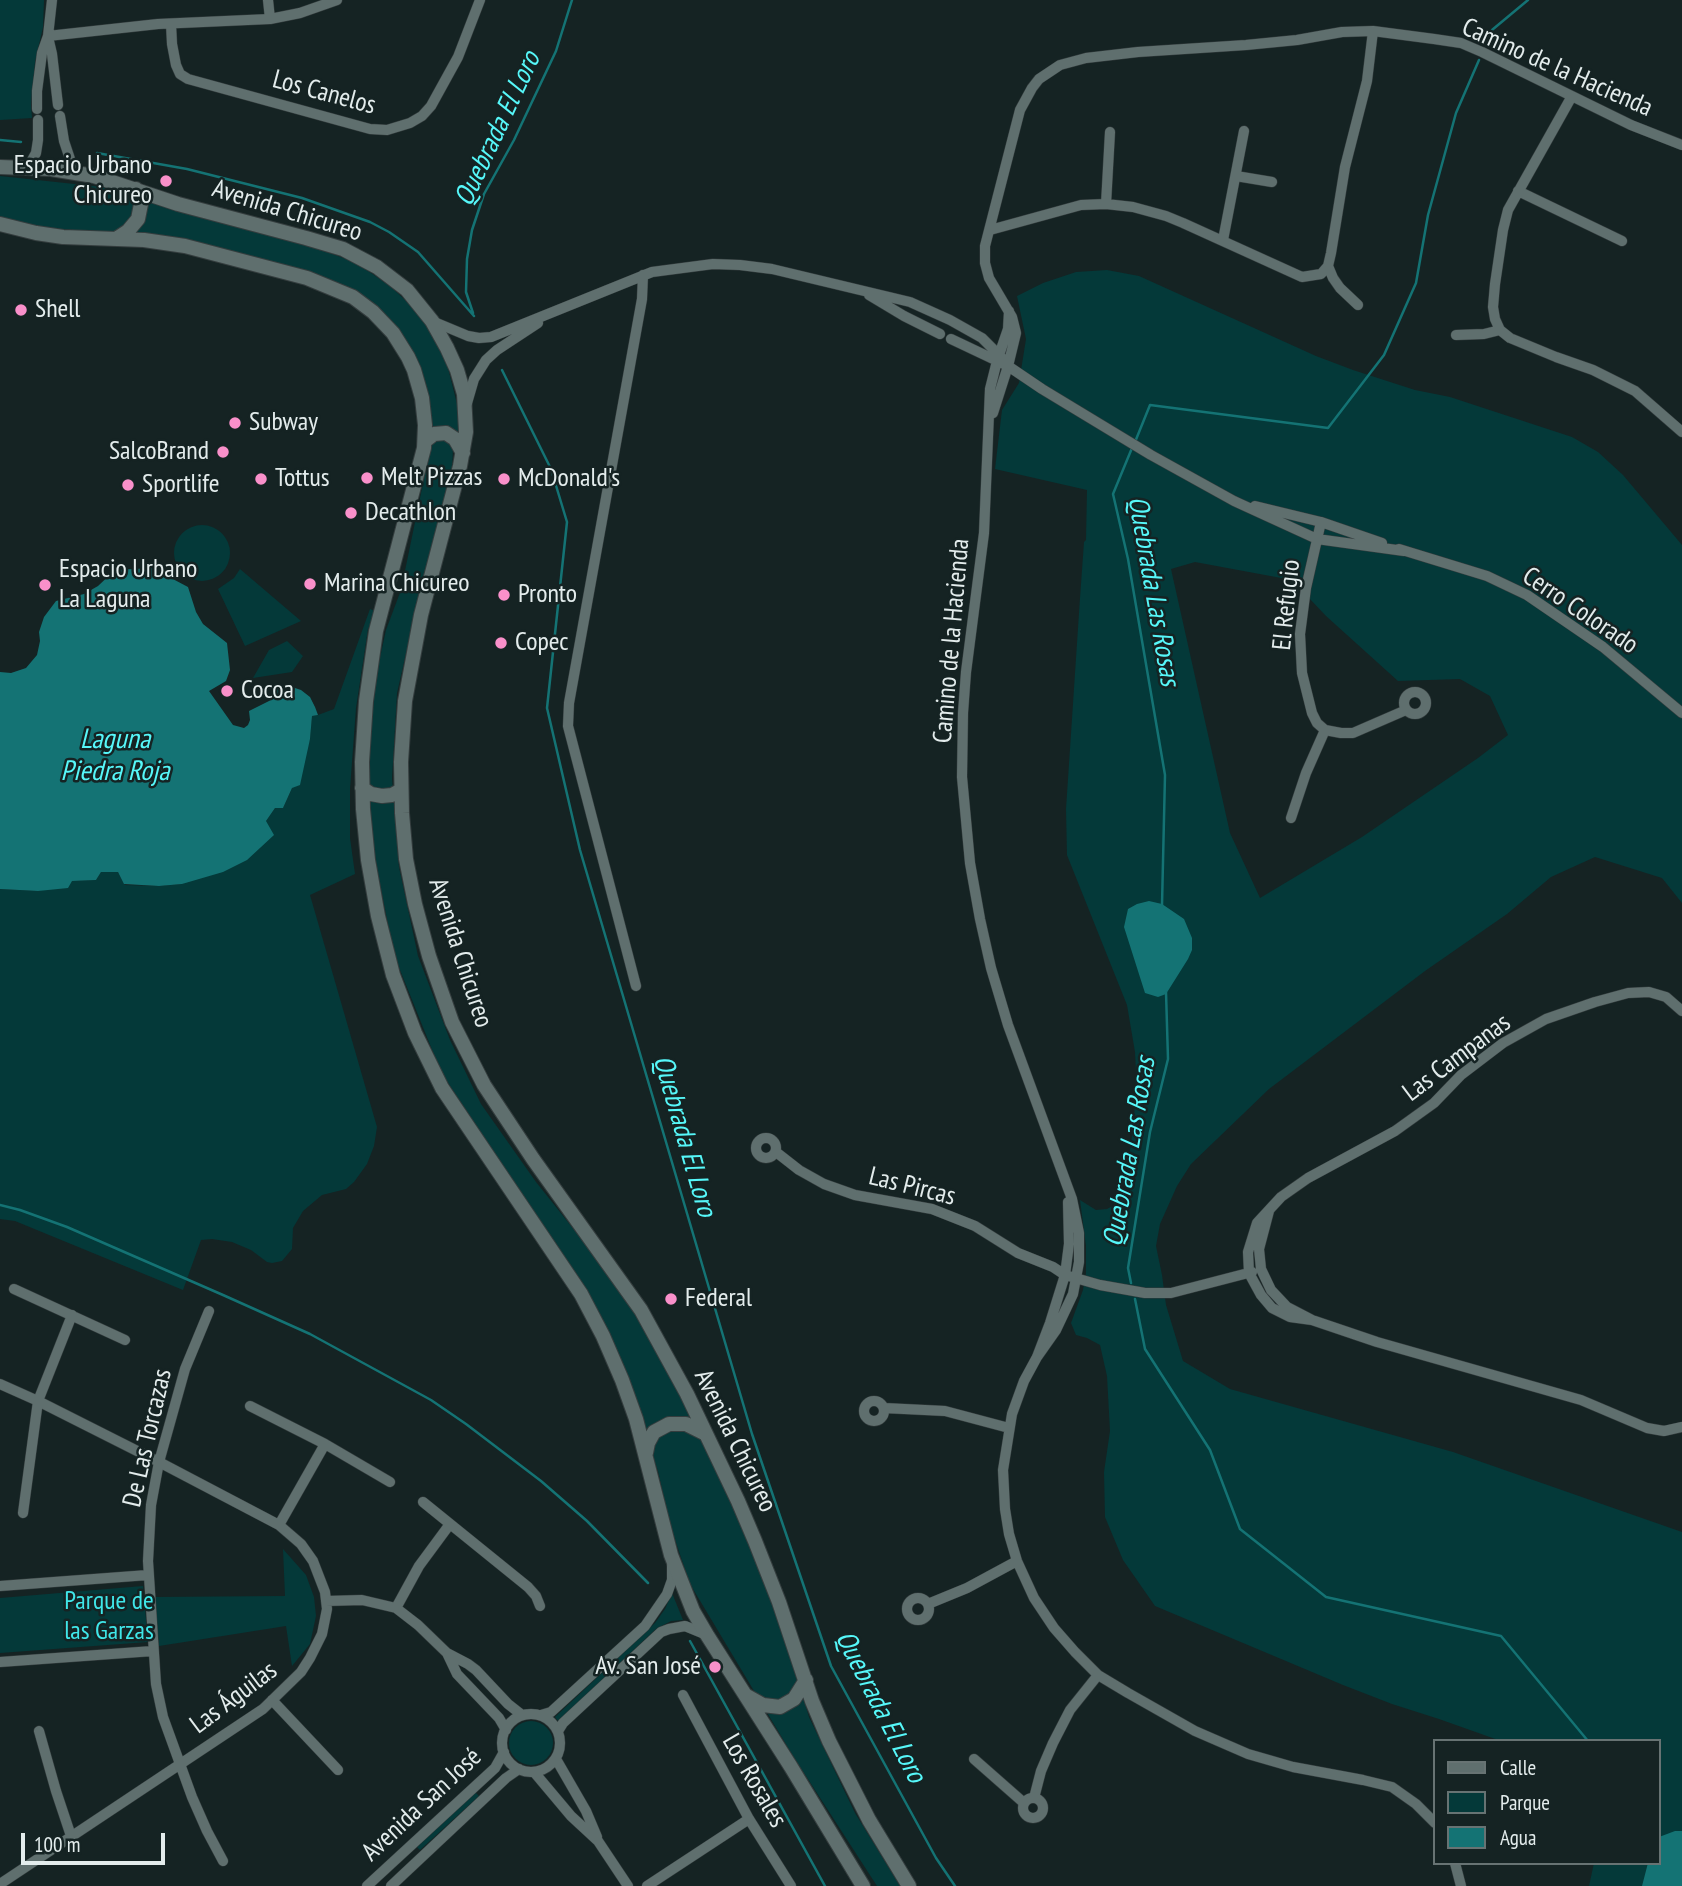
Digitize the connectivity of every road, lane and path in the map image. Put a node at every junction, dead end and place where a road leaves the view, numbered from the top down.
1 (52, 0) edge
2 (268, 0) edge
3 (337, 0) edge
4 (480, 0) edge
5 (270, 19) junction
6 (171, 24) junction
7 (1373, 31) junction
8 (48, 36) junction
9 (1573, 96) junction
10 (38, 119) junction
11 (61, 127) junction
12 (1244, 131) dead end
13 (1110, 132) dead end
14 (1682, 145) edge
15 (0, 167) edge
16 (25, 167) junction
17 (79, 173) junction
18 (1236, 176) junction
19 (1272, 181) dead end
20 (136, 189) junction
21 (1518, 191) junction
22 (1106, 204) junction
23 (0, 224) edge
24 (990, 229) junction
25 (115, 240) junction
26 (1223, 240) junction
27 (1622, 241) dead end
28 (1328, 266) junction
29 (643, 275) junction
30 (863, 290) junction
31 (1358, 304) dead end
32 (559, 310) junction
33 (1009, 312) junction
34 (934, 313) junction
35 (432, 321) junction
36 (929, 328) junction
37 (1500, 330) junction
38 (940, 334) dead end
39 (1456, 335) dead end
40 (951, 339) dead end
41 (998, 357) junction
42 (1008, 366) junction
43 (465, 406) junction
44 (990, 420) junction
45 (1682, 432) edge
46 (425, 441) junction
47 (463, 453) junction
48 (1234, 501) junction
49 (1321, 522) junction
50 (1317, 538) junction
51 (1404, 551) junction
52 (1406, 710) dead end
53 (1682, 713) edge
54 (1325, 730) junction
55 (362, 788) junction
56 (401, 790) junction
57 (1291, 818) dead end
58 (636, 986) dead end
59 (1682, 1011) edge
60 (776, 1152) dead end
61 (1067, 1188) junction
62 (1270, 1207) junction
63 (1261, 1269) junction
64 (1249, 1273) junction
65 (1065, 1275) junction
66 (1077, 1279) junction
67 (14, 1289) dead end
68 (209, 1311) dead end
69 (72, 1315) junction
70 (1312, 1321) junction
71 (125, 1340) dead end
72 (1037, 1357) junction
73 (0, 1384) edge
74 (38, 1401) junction
75 (250, 1406) dead end
76 (884, 1408) dead end
77 (1682, 1427) edge
78 (1009, 1428) junction
79 (706, 1434) junction
80 (325, 1444) junction
81 (645, 1453) junction
82 (159, 1462) junction
83 (390, 1482) dead end
84 (423, 1502) dead end
85 (23, 1513) dead end
86 (450, 1524) junction
87 (279, 1525) junction
88 (671, 1555) junction
89 (1017, 1561) junction
90 (148, 1575) junction
91 (0, 1586) edge
92 (326, 1601) junction
93 (928, 1604) dead end
94 (540, 1606) dead end
95 (396, 1608) junction
96 (706, 1635) junction
97 (153, 1651) junction
98 (447, 1653) junction
99 (0, 1662) edge
100 (1098, 1675) junction
101 (806, 1680) junction
102 (743, 1694) junction
103 (683, 1695) dead end
104 (272, 1700) junction
105 (522, 1715) junction
106 (541, 1715) junction
107 (506, 1730) junction
108 (39, 1731) dead end
109 (558, 1731) junction
110 (504, 1752) junction
111 (556, 1759) junction
112 (974, 1759) dead end
113 (179, 1764) junction
114 (519, 1769) junction
115 (338, 1770) dead end
116 (534, 1772) junction
117 (1034, 1798) junction
118 (1024, 1804) junction
119 (749, 1819) junction
120 (1434, 1822) edge
121 (71, 1836) junction
122 (598, 1841) junction
123 (223, 1861) dead end
124 (1456, 1865) edge
125 (0, 1884) edge
126 (367, 1886) edge
127 (391, 1886) edge
128 (628, 1886) edge
129 (647, 1886) edge
130 (791, 1886) edge
131 (863, 1886) edge
132 (909, 1886) edge
133 (1461, 1886) edge

1 - 8 street
2 - 5 street
3 - 5 street
4 - 6 street, Los Canelos
5 - 6 street
6 - 8 street
7 - 9 street, Camino de la Hacienda
7 - 24 street, Camino de la Hacienda
7 - 28 street
8 - 10 street
8 - 11 street
9 - 14 street, Camino de la Hacienda
9 - 21 street
10 - 11 street
10 - 16 street
11 - 17 street
12 - 18 street
13 - 22 street
15 - 16 main road, Avenida Chicureo
16 - 17 main road, Avenida Chicureo
17 - 20 main road, Avenida Chicureo
18 - 19 street
18 - 26 street
20 - 25 main road
20 - 35 main road, Avenida Chicureo
21 - 27 street
21 - 37 street
22 - 24 street
22 - 26 street
23 - 25 main road
24 - 33 street, Camino de la Hacienda
25 - 46 main road
26 - 28 street
28 - 31 street
29 - 30 street, Cerro Colorado
29 - 32 street, Cerro Colorado
29 - 58 street
30 - 34 street, Cerro Colorado
30 - 36 street, Cerro Colorado
32 - 35 street, Cerro Colorado
32 - 43 street, Cerro Colorado
33 - 41 street, Camino de la Hacienda
33 - 42 street, Camino de la Hacienda
34 - 36 street
34 - 41 street, Cerro Colorado
35 - 43 main road, Avenida Chicureo
36 - 38 street, Cerro Colorado
37 - 39 street
37 - 45 street
40 - 41 street, Cerro Colorado
41 - 42 street, Cerro Colorado
41 - 44 street, Camino de la Hacienda
42 - 44 street, Camino de la Hacienda
42 - 48 street, Cerro Colorado
43 - 47 main road, Avenida Chicureo
44 - 61 street, Camino de la Hacienda
46 - 47 main road
46 - 55 main road
47 - 56 main road, Avenida Chicureo
48 - 49 street, Cerro Colorado
48 - 50 street, Cerro Colorado
49 - 50 street, El Refugio
49 - 51 street, Cerro Colorado
50 - 51 street, Cerro Colorado
50 - 54 street, El Refugio
51 - 53 street, Cerro Colorado
52 - 54 street
54 - 57 street
55 - 56 main road
55 - 81 main road
56 - 79 main road, Avenida Chicureo
59 - 62 street, Las Campanas
60 - 65 street, Las Pircas
61 - 65 street, Camino de la Hacienda
61 - 66 street, Camino de la Hacienda
62 - 63 street
62 - 64 street, Las Campanas
63 - 64 street
63 - 70 street
64 - 66 street
64 - 70 street
65 - 66 street, Las Pircas
65 - 72 street, Camino de la Hacienda
66 - 72 street, Camino de la Hacienda
67 - 69 street
68 - 82 street, De Las Torcazas
69 - 71 street
69 - 74 street
70 - 77 street
72 - 78 street, Camino de la Hacienda
73 - 74 street, Las Águilas
74 - 82 street, Las Águilas
74 - 85 street
75 - 80 street
76 - 78 street
78 - 89 street, Camino de la Hacienda
79 - 81 main road
79 - 101 main road, Avenida Chicureo
80 - 83 street
80 - 87 street
81 - 88 main road
82 - 87 street, Las Águilas
82 - 90 street, De Las Torcazas
84 - 86 street
86 - 94 street
86 - 95 street
87 - 92 street, Las Águilas
88 - 96 main road
88 - 106 street
89 - 93 street
89 - 100 street, Camino de la Hacienda
90 - 91 street
90 - 97 street, De Las Torcazas
92 - 95 street
92 - 104 street, Las Águilas
95 - 98 street
96 - 102 main road
96 - 109 street
97 - 99 street
97 - 113 street, De Las Torcazas
98 - 105 street
98 - 107 street
100 - 117 street
100 - 120 street, Camino de la Hacienda
101 - 102 main road
101 - 132 main road, Avenida Chicureo
102 - 131 main road
103 - 119 street, Los Rosales
104 - 113 street, Las Águilas
104 - 115 street
105 - 106 street
105 - 107 street
106 - 109 street
107 - 110 street
108 - 121 street
109 - 111 street
110 - 114 street
110 - 126 street, Avenida San José
111 - 116 street
111 - 122 street
112 - 118 street
113 - 121 street, Las Águilas
113 - 123 street, De Las Torcazas
114 - 116 street
114 - 127 street, Avenida San José
116 - 122 street
117 - 118 street
117 - 118 street
119 - 129 street
119 - 130 street, Los Rosales
121 - 125 street, Las Águilas
122 - 128 street
124 - 133 street

